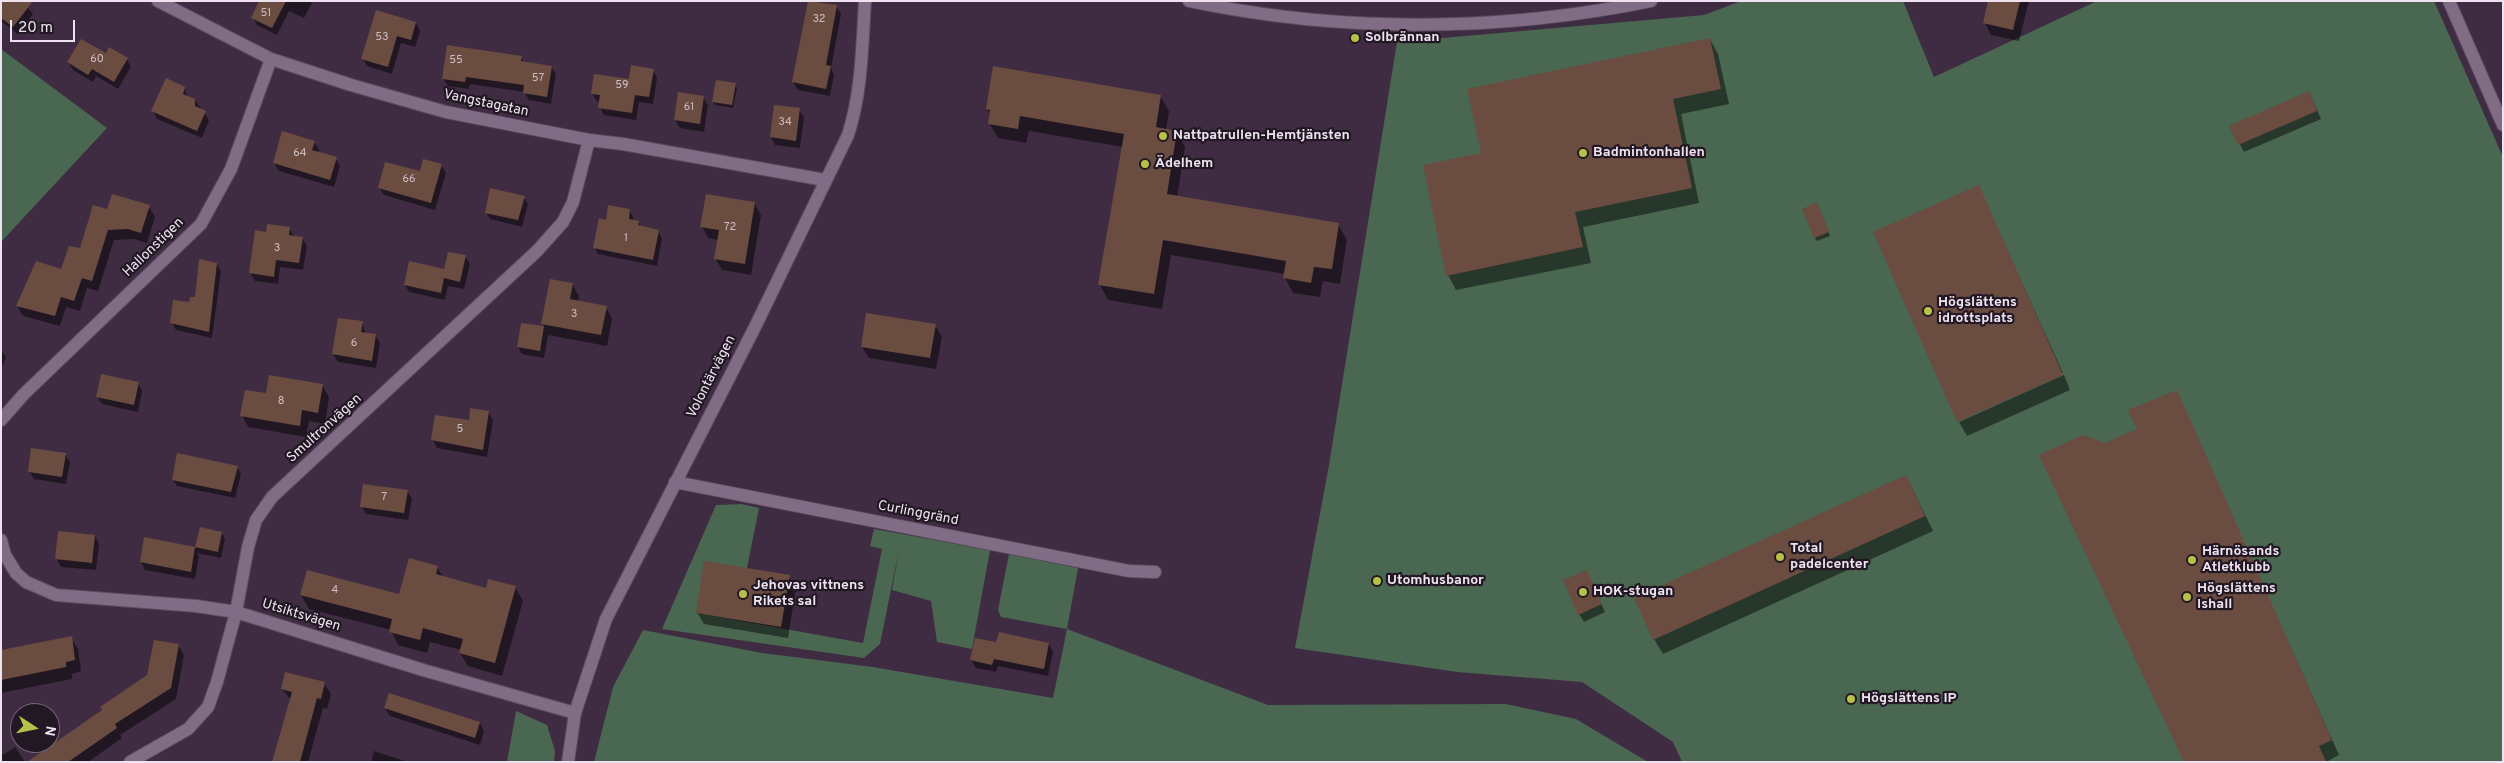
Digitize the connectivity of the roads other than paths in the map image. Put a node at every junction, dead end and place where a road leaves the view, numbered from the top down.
1 (158, 1) edge
2 (865, 1) edge
3 (1189, 1) edge
4 (1651, 1) edge
5 (2449, 1) edge
6 (271, 59) junction
7 (2503, 125) edge
8 (589, 140) junction
9 (825, 180) junction
10 (1, 420) edge
11 (675, 482) junction
12 (1, 540) edge
13 (1155, 572) dead end
14 (236, 612) junction
15 (575, 713) junction
16 (130, 762) edge
17 (568, 762) edge

1 - 6 street, Vangstagatan
2 - 9 street, Volontärvägen
3 - 4 street
5 - 7 street
6 - 8 street, Vangstagatan
6 - 10 street, Hallonstigen
8 - 9 street, Vangstagatan
8 - 14 street, Smultronvägen
9 - 11 street, Volontärvägen
11 - 13 street, Curlinggränd
11 - 15 street, Volontärvägen
12 - 14 street, Utsiktsvägen
14 - 15 street, Utsiktsvägen
14 - 16 street, Smultronvägen
15 - 17 street, Volontärvägen

